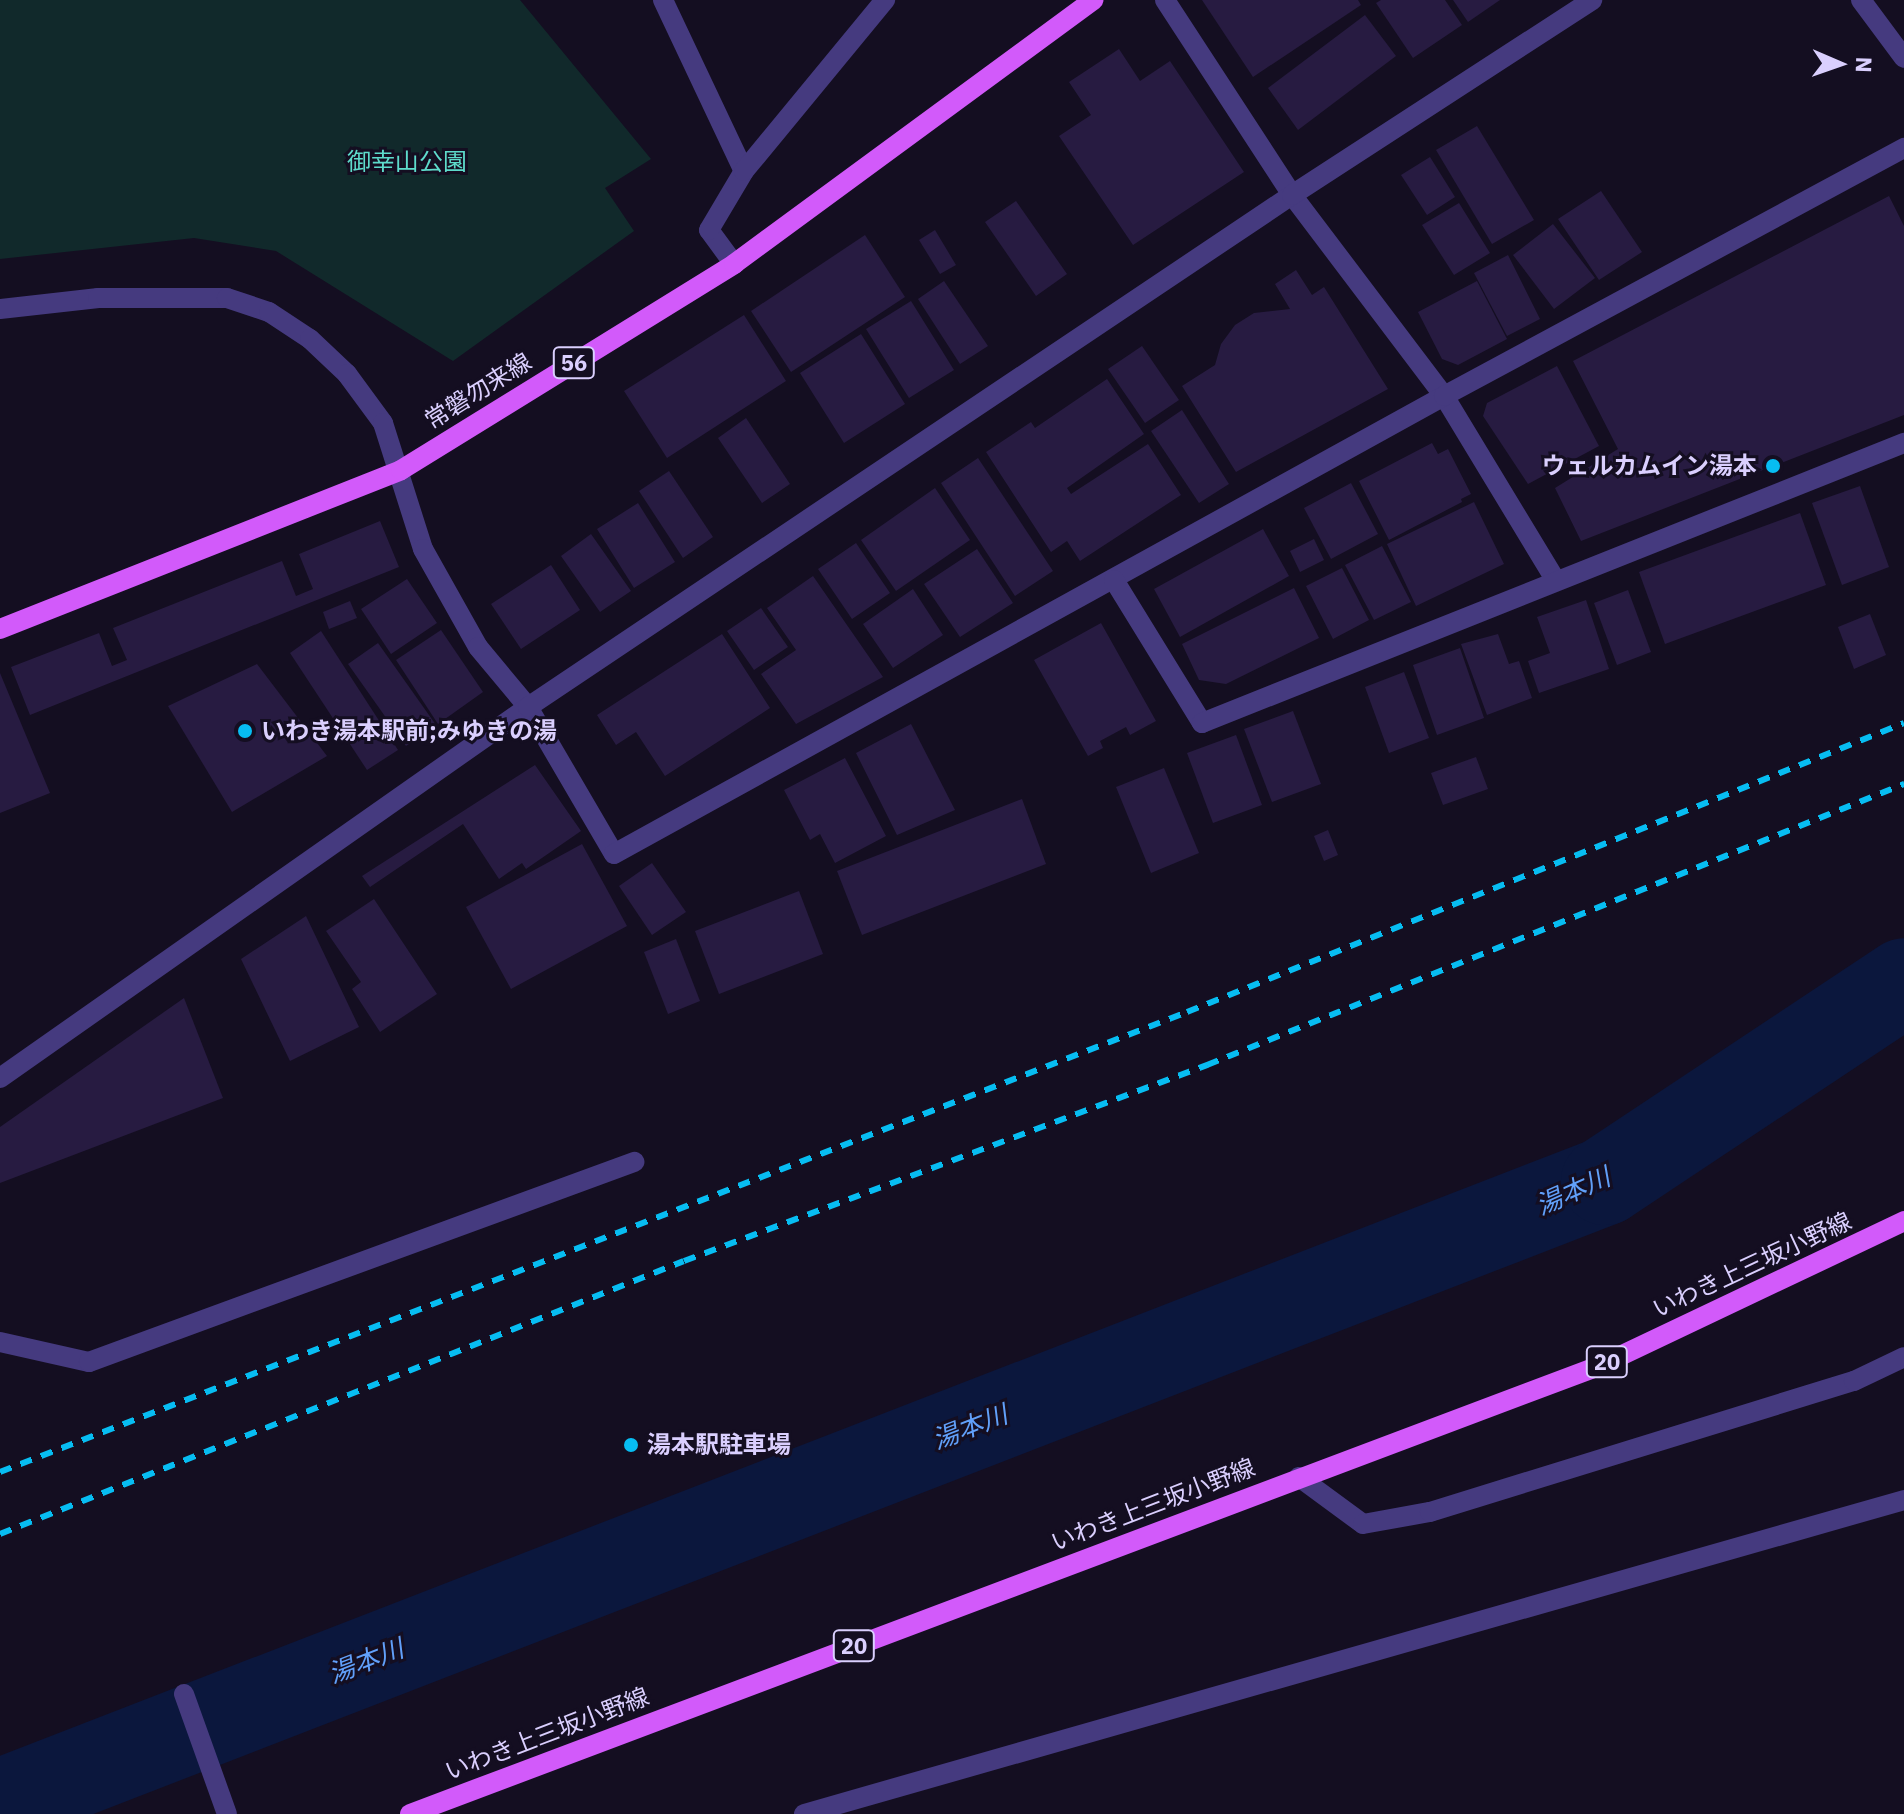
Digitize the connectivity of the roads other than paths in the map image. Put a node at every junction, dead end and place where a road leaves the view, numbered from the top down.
1 (885, 0) edge
2 (1094, 0) edge
3 (1165, 0) edge
4 (1592, 0) edge
5 (1861, 0) edge
6 (667, 2) edge
7 (1904, 58) edge
8 (1904, 148) edge
9 (744, 171) junction
10 (1292, 195) junction
11 (734, 264) junction
12 (0, 309) edge
13 (1444, 396) junction
14 (1904, 443) edge
15 (401, 470) junction
16 (1114, 580) junction
17 (1556, 581) junction
18 (0, 629) edge
19 (528, 707) junction
20 (0, 1078) edge
21 (634, 1162) dead end
22 (1904, 1221) edge
23 (0, 1342) edge
24 (1904, 1357) edge
25 (1299, 1477) junction
26 (1904, 1500) edge
27 (184, 1694) dead end
28 (227, 1814) edge
29 (410, 1814) edge
30 (804, 1814) edge

1 - 9 street
2 - 11 main road, 常磐勿来線 / 56
3 - 10 street
4 - 10 street
5 - 7 street
6 - 9 street
8 - 13 street
9 - 11 street
10 - 13 street
10 - 19 street
11 - 15 main road, 常磐勿来線 / 56
12 - 15 street
13 - 16 street
13 - 17 street
14 - 17 street
15 - 18 main road, 常磐勿来線 / 56
15 - 19 street
16 - 17 street
16 - 19 street
19 - 20 street
21 - 23 street
22 - 25 main road, いわき上三坂小野線 / 20
24 - 25 street
25 - 29 main road, いわき上三坂小野線 / 20
26 - 30 street
27 - 28 street

